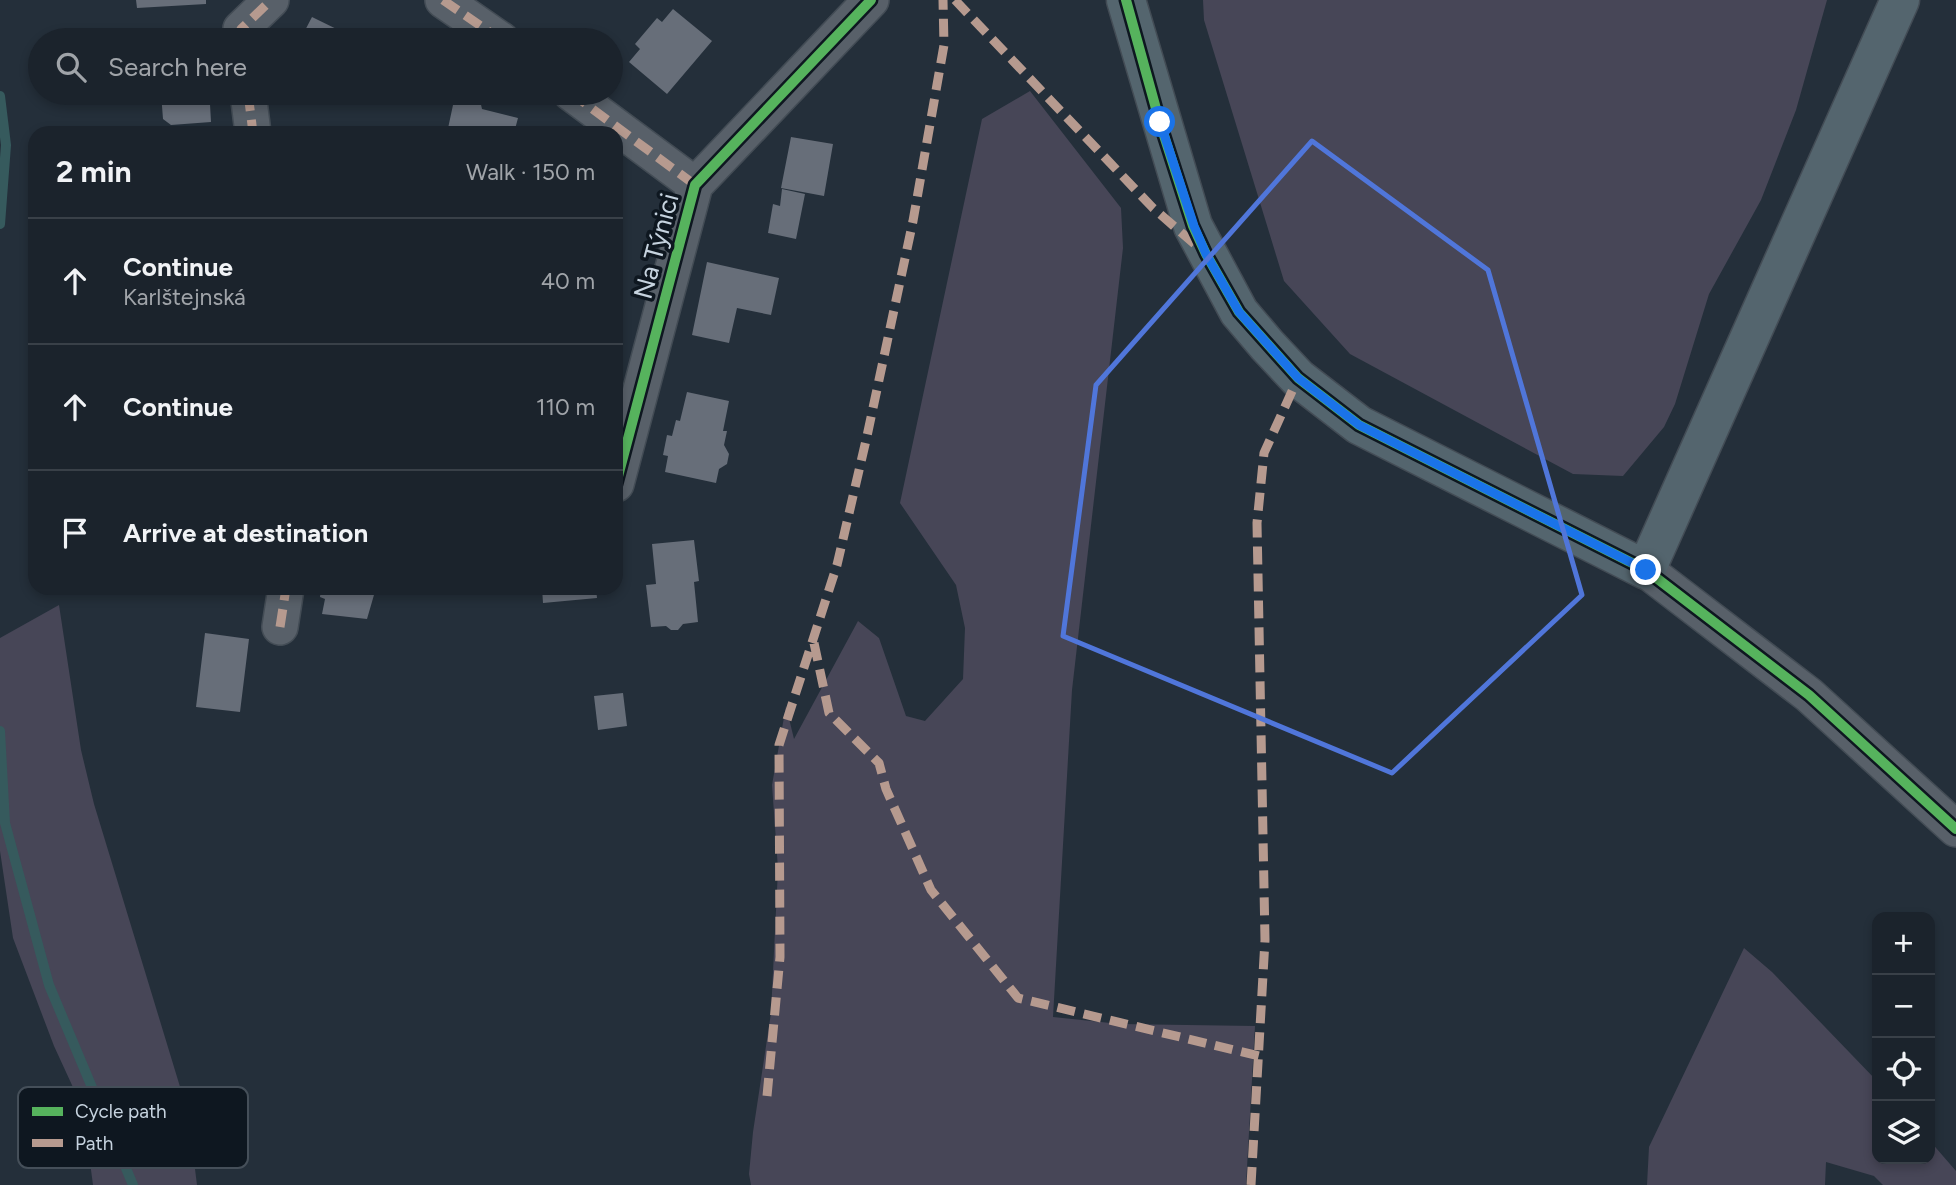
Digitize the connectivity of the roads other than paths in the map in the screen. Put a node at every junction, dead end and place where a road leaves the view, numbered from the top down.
1 (271, 0) edge
2 (443, 0) edge
3 (872, 0) edge
4 (1126, 0) edge
5 (1900, 0) edge
6 (242, 28) edge
7 (484, 28) edge
8 (250, 105) edge
9 (588, 105) edge
10 (252, 126) edge
11 (616, 126) edge
12 (623, 131) edge
13 (695, 185) junction
14 (623, 458) edge
15 (1646, 570) junction
16 (285, 595) edge
17 (280, 627) dead end
18 (1956, 830) edge

1 - 6 street
2 - 7 street
3 - 13 street, Na Týnici
4 - 15 main road
5 - 15 main road
8 - 10 street
9 - 11 street, Na Týnici
12 - 13 street, Na Týnici
13 - 14 street, Na Týnici
15 - 18 street
16 - 17 street

